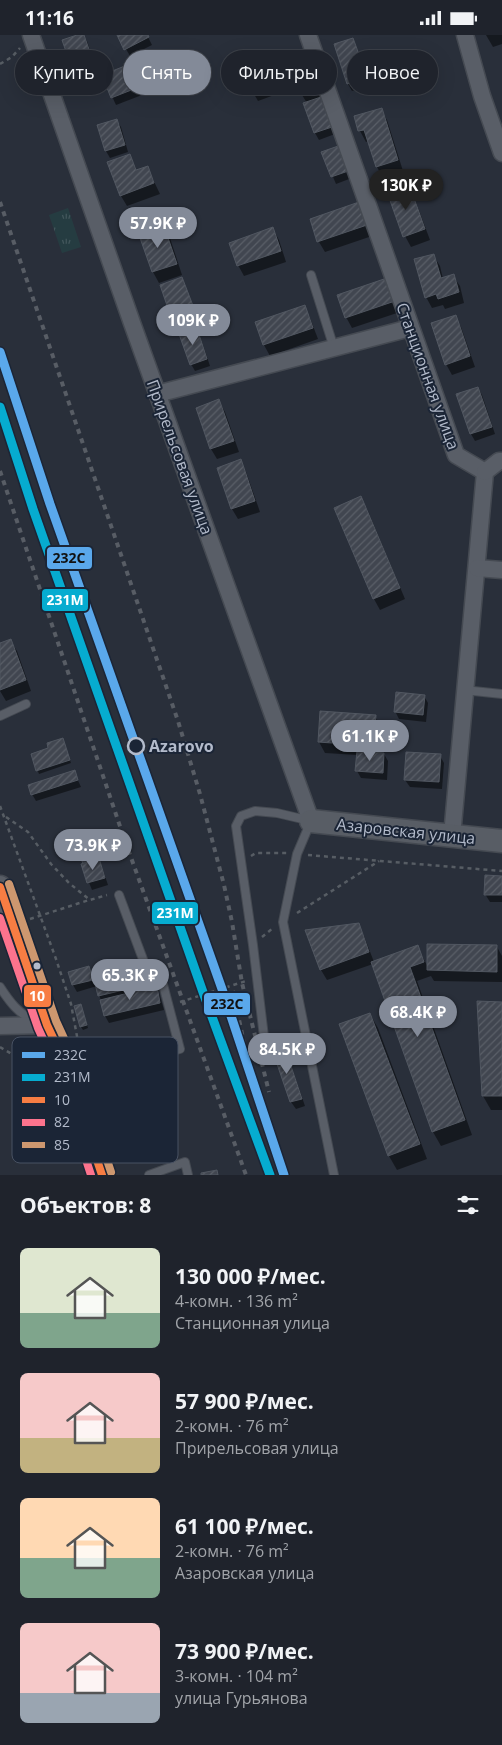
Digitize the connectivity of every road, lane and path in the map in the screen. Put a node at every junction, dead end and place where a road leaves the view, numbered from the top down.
1 (308, 35) edge
2 (465, 35) edge
3 (27, 38) edge
4 (0, 64) edge
5 (502, 153) edge
6 (311, 275) dead end
7 (410, 329) junction
8 (334, 348) junction
9 (157, 394) junction
10 (502, 461) edge
11 (484, 472) junction
12 (477, 568) junction
13 (502, 570) edge
14 (464, 690) junction
15 (502, 693) edge
16 (26, 704) dead end
17 (0, 716) edge
18 (0, 807) edge
19 (5, 817) junction
20 (311, 821) junction
21 (452, 836) junction
22 (502, 841) edge
23 (256, 853) dead end
24 (297, 854) junction
25 (379, 861) junction
26 (502, 871) edge
27 (0, 887) edge
28 (119, 895) joint
29 (90, 900) junction
30 (40, 916) junction
31 (283, 922) junction
32 (256, 977) junction
33 (0, 987) edge
34 (168, 1005) junction
35 (47, 1025) junction
36 (0, 1026) edge
37 (56, 1037) edge
38 (72, 1037) edge
39 (177, 1037) edge
40 (265, 1045) dead end
41 (0, 1047) edge
42 (12, 1054) edge
43 (149, 1175) edge
44 (188, 1175) edge
45 (334, 1175) edge

1 - 7 street, Станционная улица
2 - 5 street
3 - 4 path
3 - 9 street, Прирельсовая улица
6 - 8 lane
7 - 8 street
7 - 11 street, Станционная улица
8 - 9 street
9 - 20 street, Прирельсовая улица
10 - 11 street
11 - 12 street
12 - 13 street
12 - 14 street
14 - 15 lane
14 - 21 street
16 - 17 lane
18 - 19 path
19 - 29 path
19 - 30 path
20 - 21 street, Азаровская улица
20 - 24 lane
20 - 32 lane
21 - 22 street, Азаровская улица
23 - 24 path
24 - 25 path
24 - 31 lane
25 - 26 path
25 - 31 path
27 - 35 street
28 - 29 path
28 - 34 lane
29 - 30 path
30 - 38 path
31 - 45 lane
32 - 34 path
32 - 40 lane
33 - 35 lane
34 - 39 lane
35 - 36 street
35 - 37 street
41 - 42 path
43 - 44 lane

